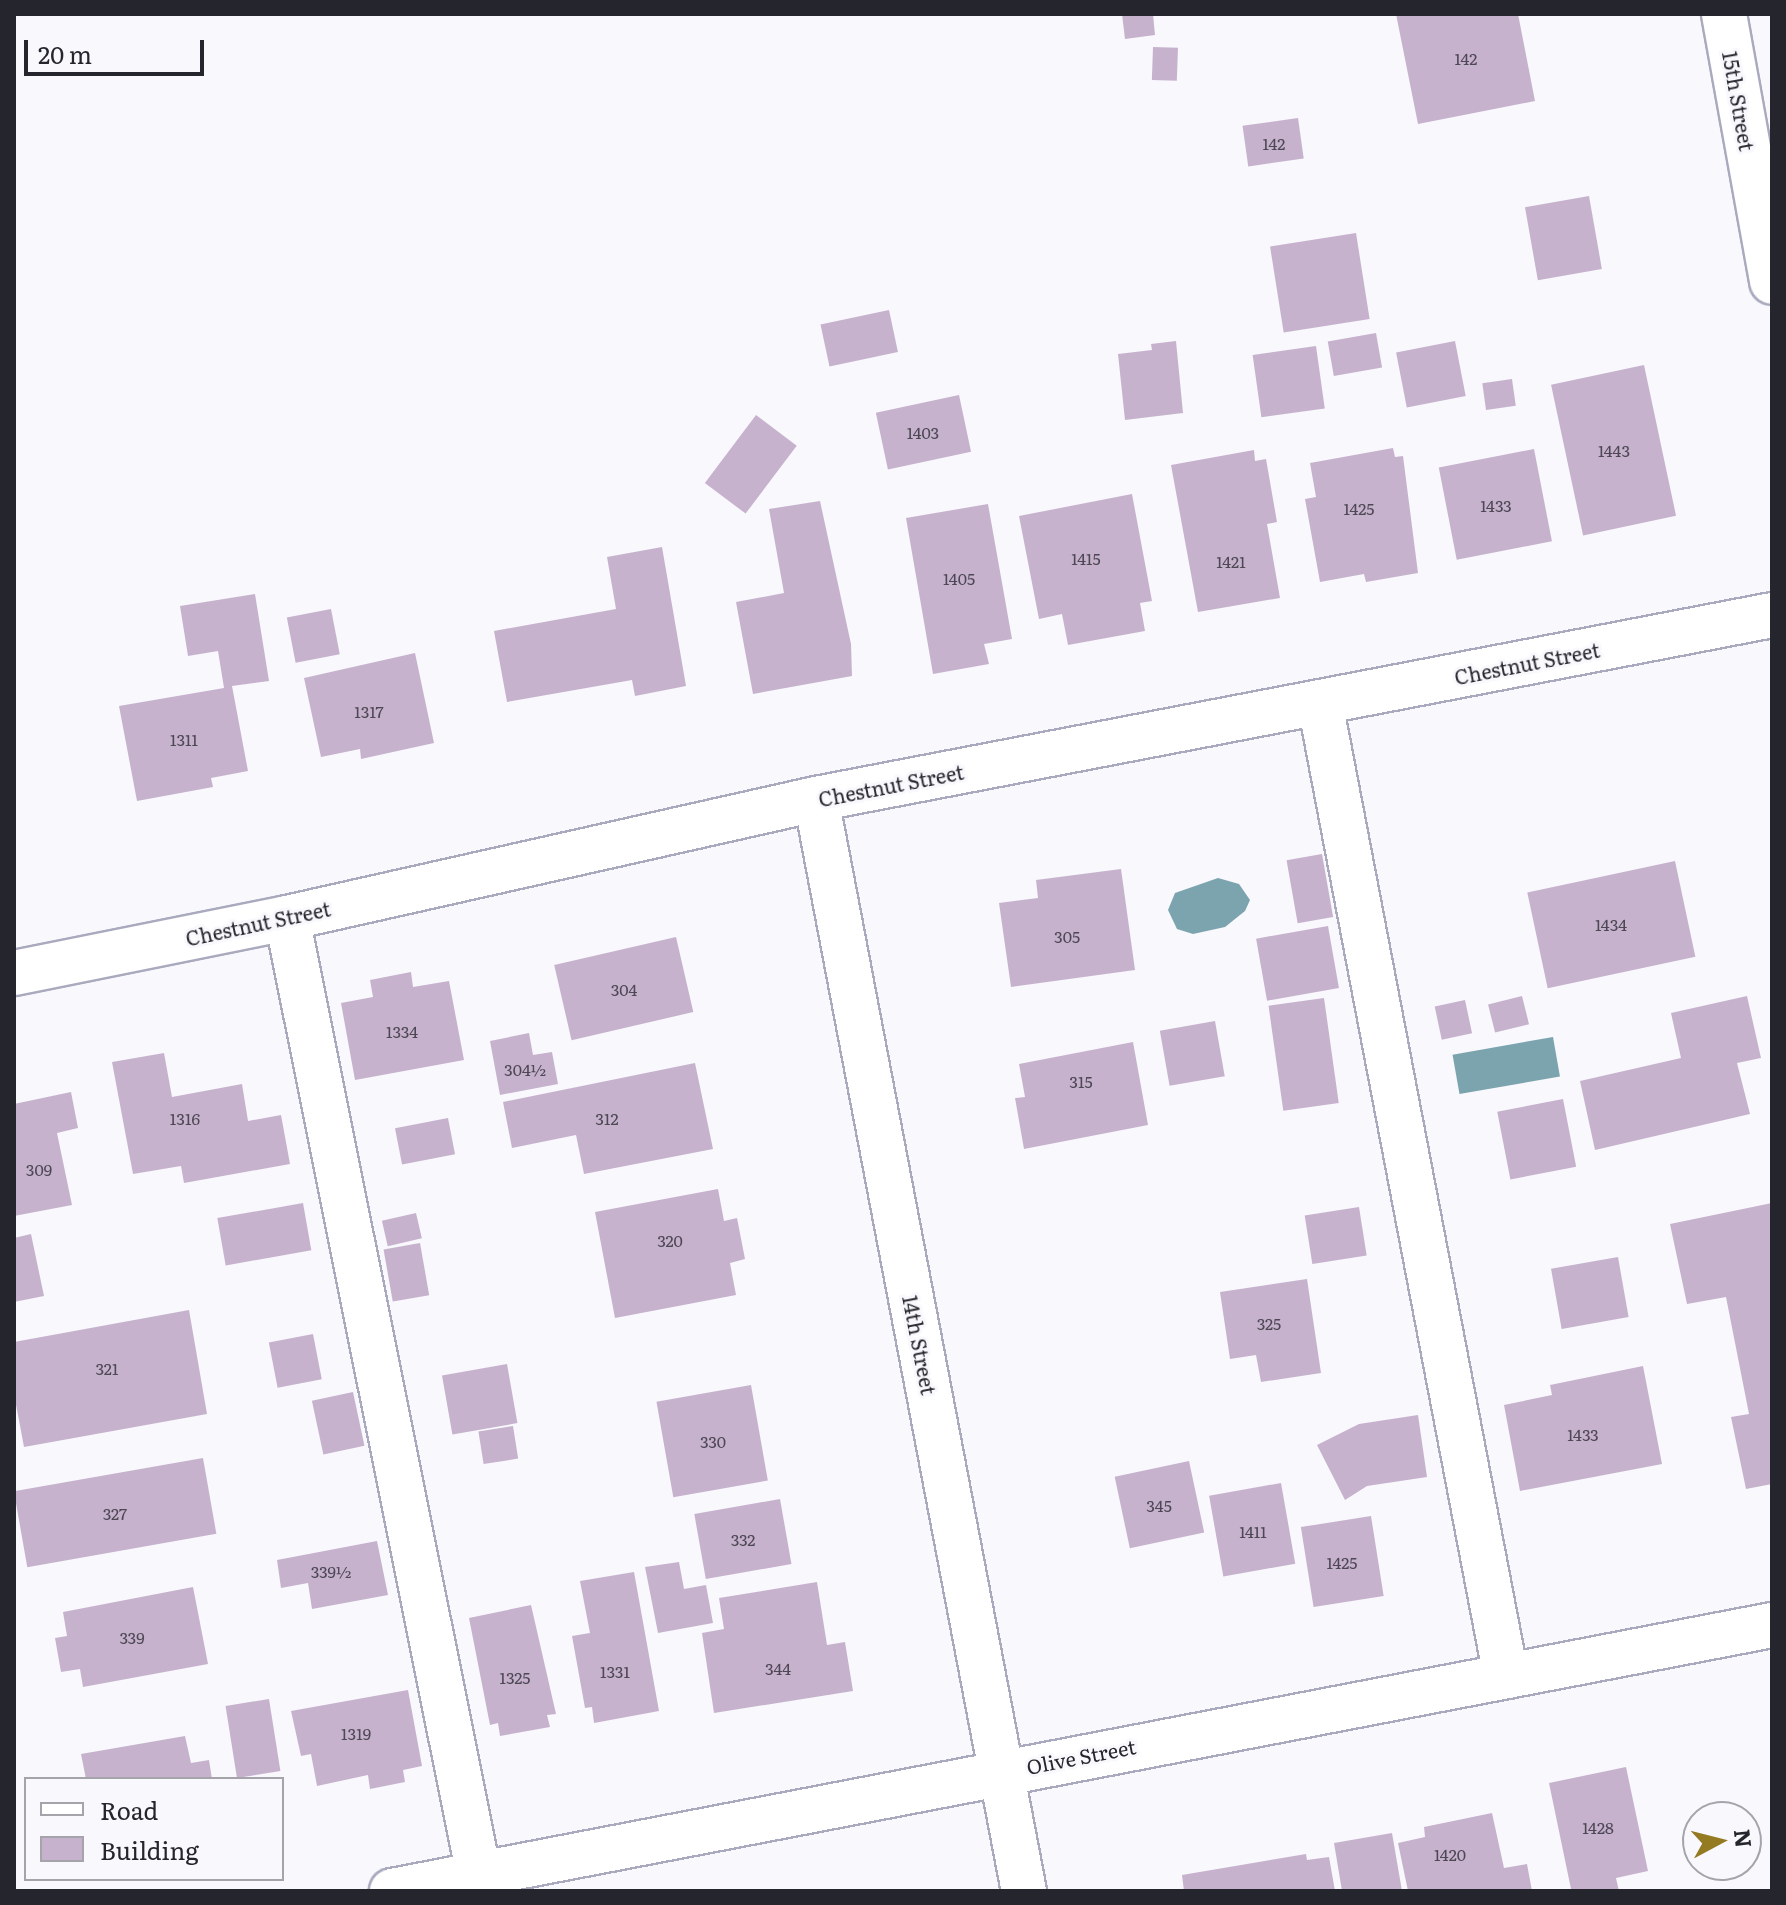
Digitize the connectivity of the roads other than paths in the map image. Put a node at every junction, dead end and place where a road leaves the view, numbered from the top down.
1 (1724, 14) edge
2 (1772, 282) edge
3 (1772, 615) edge
4 (1320, 703) junction
5 (816, 799) junction
6 (287, 918) junction
7 (14, 973) edge
8 (1772, 1625) edge
9 (1506, 1676) junction
10 (1001, 1771) junction
11 (479, 1875) junction
12 (392, 1891) edge
13 (1024, 1891) edge

1 - 2 street, 15th Street
3 - 4 street, Chestnut Street
4 - 5 street, Chestnut Street
4 - 9 street
5 - 6 street, Chestnut Street
5 - 10 street, 14th Street
6 - 7 street, Chestnut Street
6 - 11 street
8 - 9 street, Olive Street
9 - 10 street, Olive Street
10 - 11 street, Olive Street
10 - 13 street, 14th Street
11 - 12 street, Olive Street

